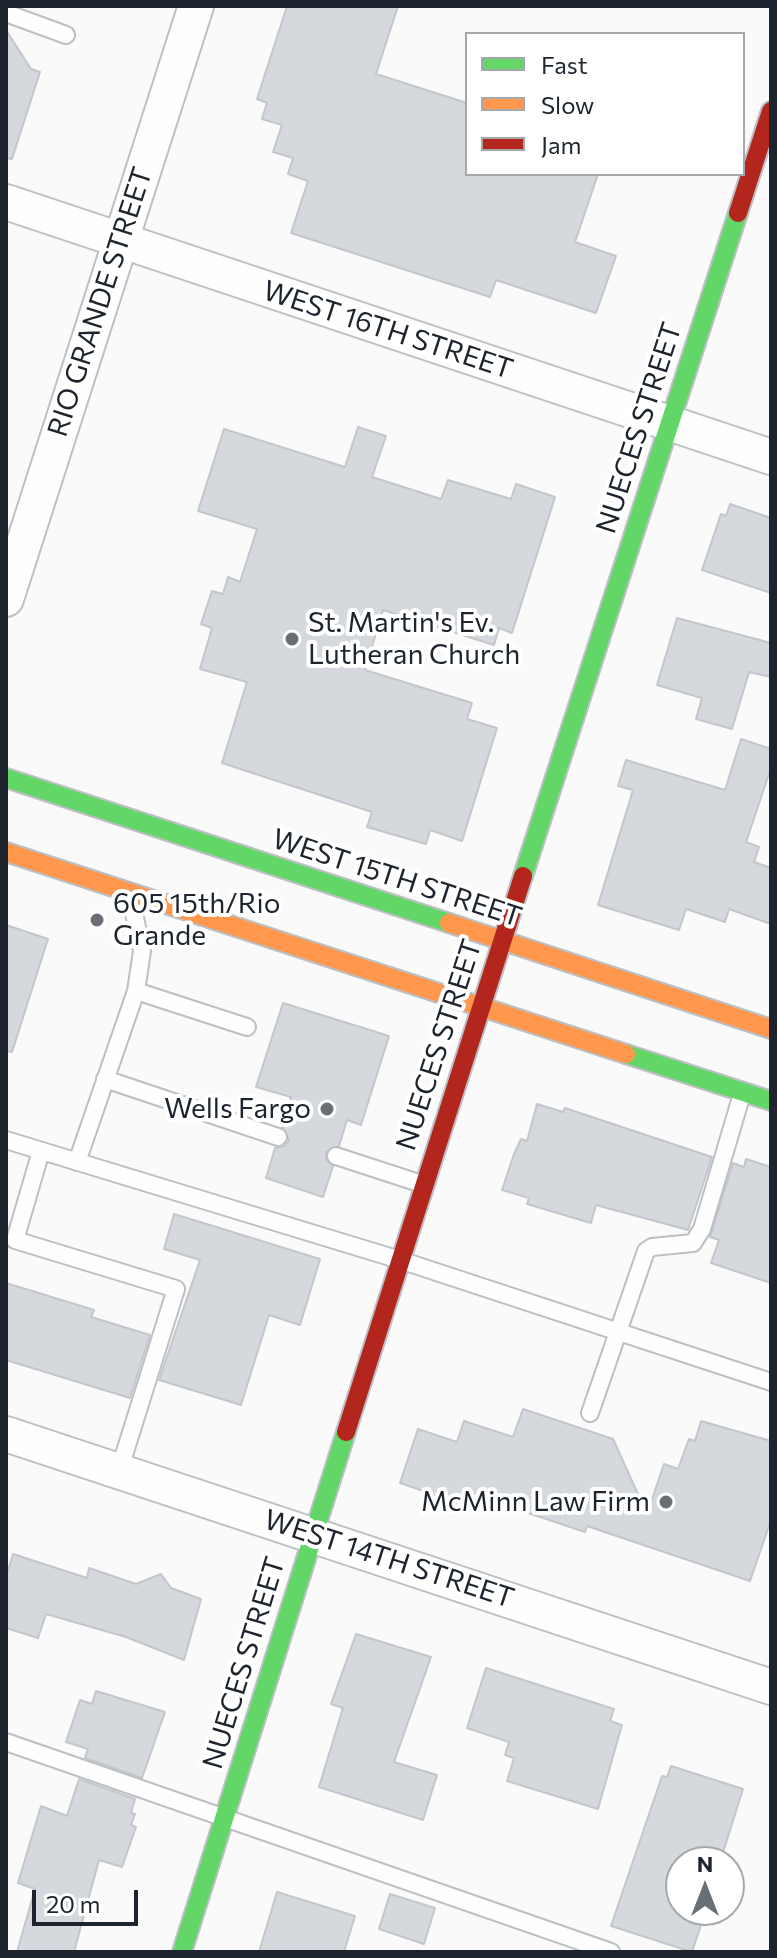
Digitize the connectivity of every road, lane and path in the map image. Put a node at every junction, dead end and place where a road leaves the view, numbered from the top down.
1 (196, 6) edge
2 (6, 13) edge
3 (66, 35) dead end
4 (771, 111) edge
5 (6, 202) edge
6 (118, 241) junction
7 (669, 424) junction
8 (771, 457) edge
9 (9, 581) edge
10 (6, 778) edge
11 (6, 852) edge
12 (129, 892) junction
13 (502, 942) junction
14 (136, 991) junction
15 (480, 1007) junction
16 (247, 1027) dead end
17 (771, 1029) edge
18 (105, 1079) junction
19 (743, 1092) junction
20 (771, 1101) edge
21 (278, 1137) dead end
22 (6, 1140) edge
23 (41, 1151) junction
24 (336, 1156) dead end
25 (77, 1162) junction
26 (424, 1184) junction
27 (400, 1260) junction
28 (618, 1332) junction
29 (771, 1382) edge
30 (590, 1413) dead end
31 (6, 1434) edge
32 (119, 1471) junction
33 (312, 1534) junction
34 (771, 1687) edge
35 (6, 1742) edge
36 (226, 1819) junction
37 (182, 1952) edge
38 (611, 1952) edge

1 - 6 street, RIO GRANDE STREET
2 - 3 lane
4 - 7 street, NUECES STREET
5 - 6 street, WEST 16TH STREET
6 - 7 street, WEST 16TH STREET
6 - 9 street, RIO GRANDE STREET
7 - 8 street, WEST 16TH STREET
7 - 13 street, NUECES STREET
10 - 13 street, WEST 15TH STREET
11 - 12 street
12 - 14 lane
12 - 15 street
13 - 15 street, NUECES STREET
13 - 17 street, WEST 15TH STREET
14 - 16 lane
14 - 18 lane
15 - 19 street
15 - 26 street, NUECES STREET
18 - 21 lane
18 - 25 lane
19 - 20 street
19 - 28 lane
22 - 23 lane
23 - 25 lane
23 - 32 lane
24 - 26 lane
25 - 27 lane
26 - 27 street, NUECES STREET
27 - 28 lane
27 - 33 street, NUECES STREET
28 - 29 lane
28 - 30 lane
31 - 32 street, WEST 14TH STREET
32 - 33 street, WEST 14TH STREET
33 - 34 street, WEST 14TH STREET
33 - 36 street, NUECES STREET
35 - 36 lane
36 - 37 street, NUECES STREET
36 - 38 lane

